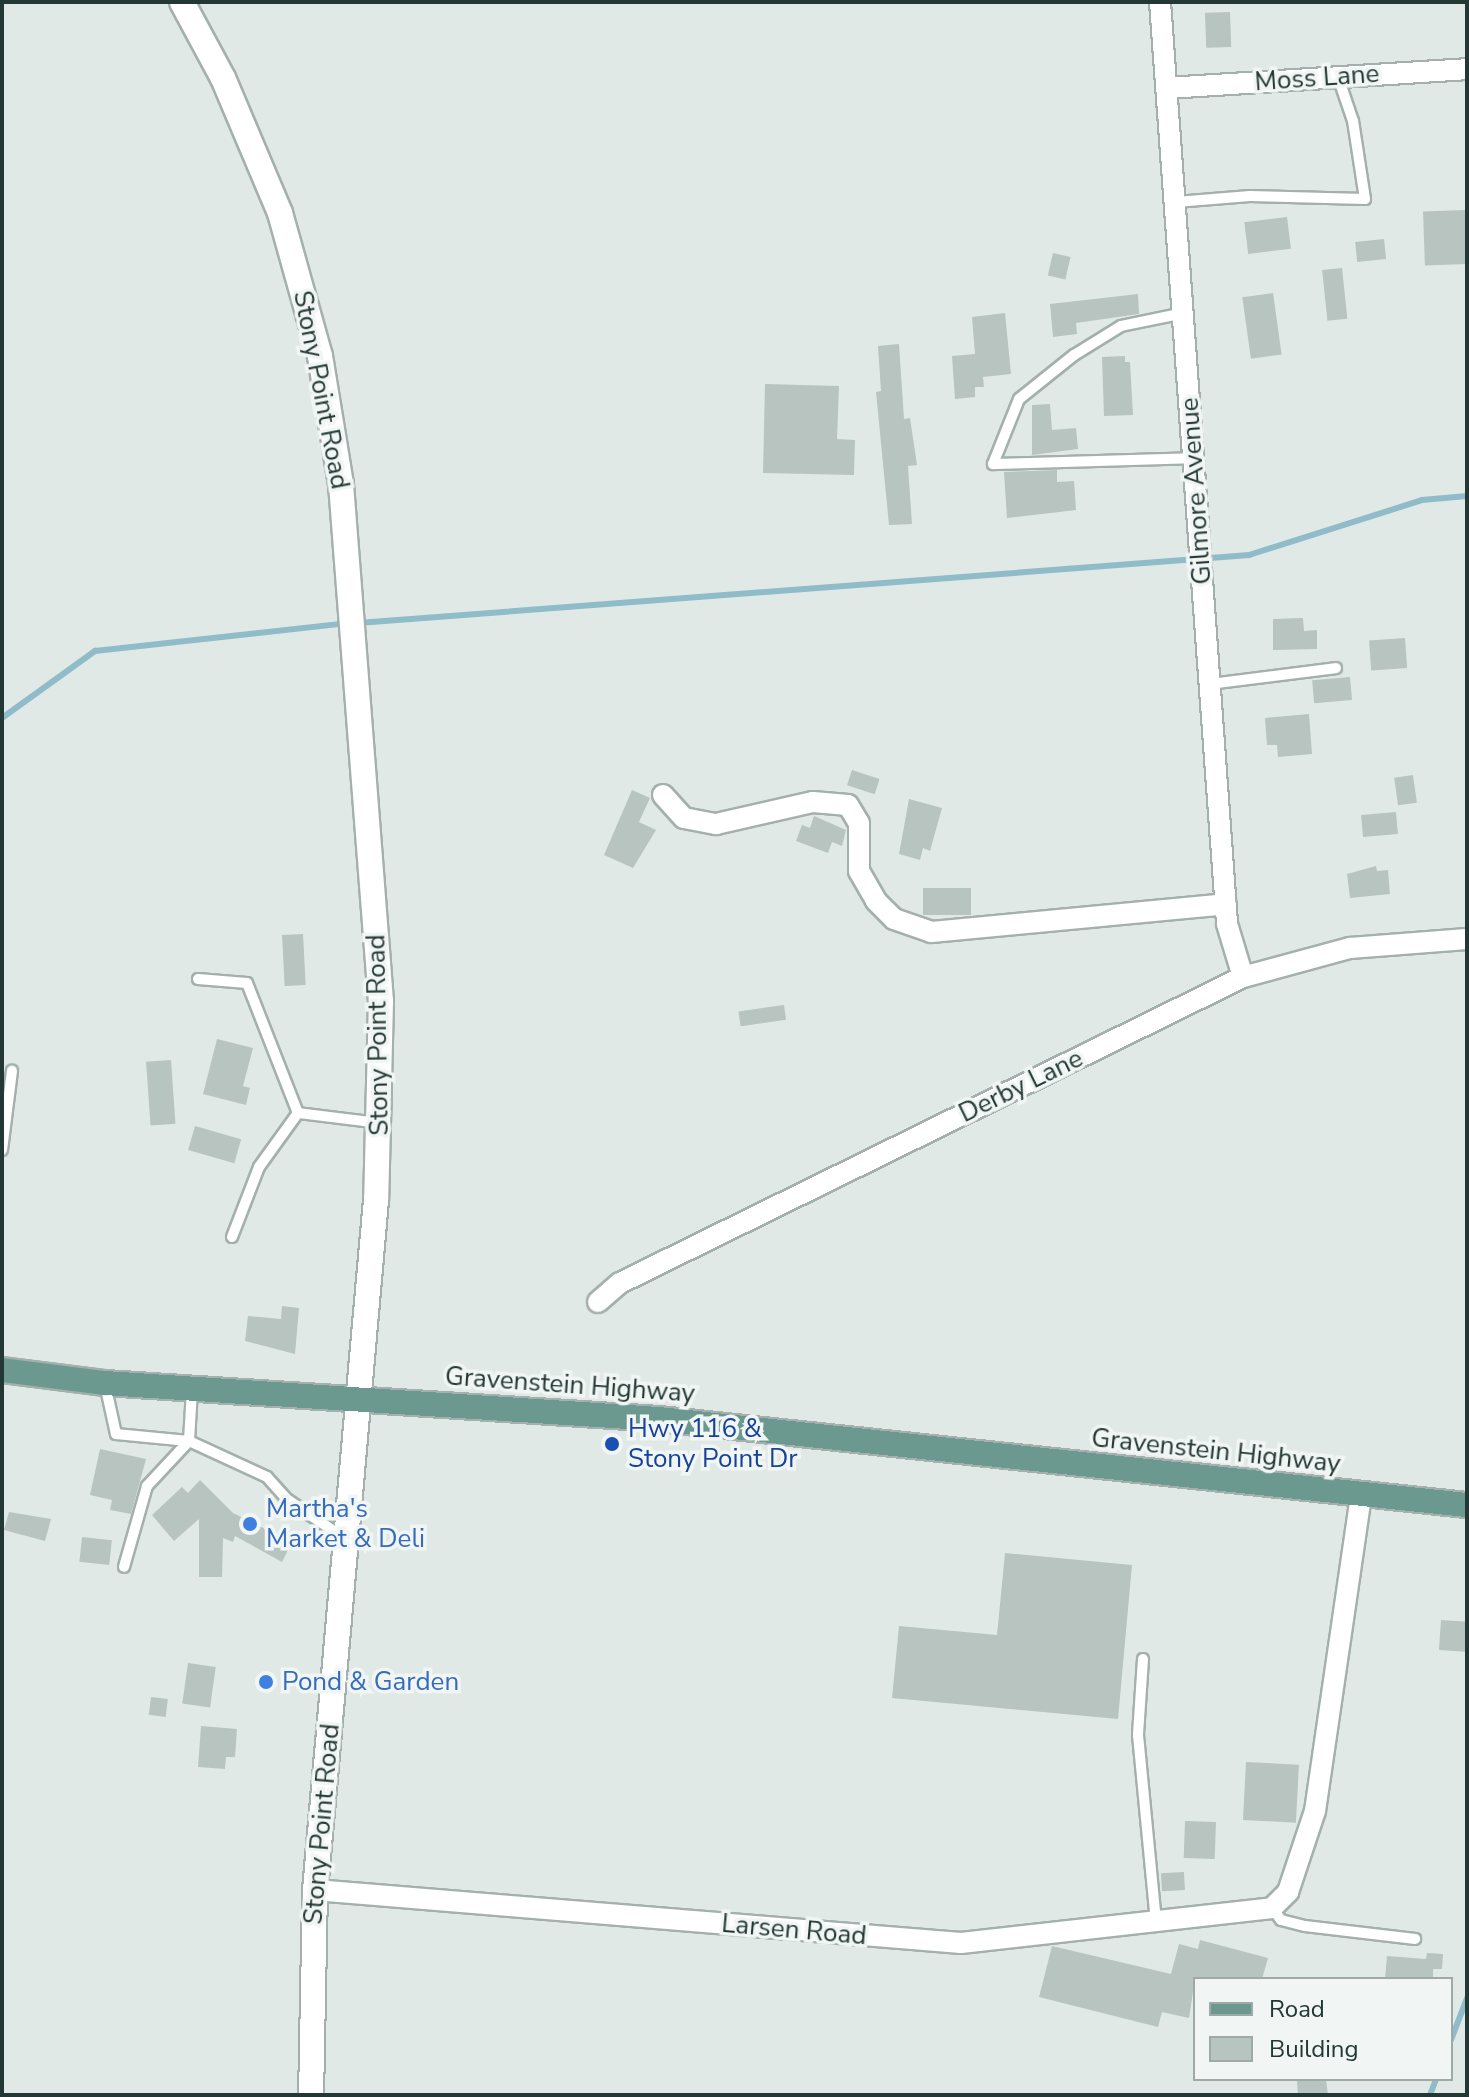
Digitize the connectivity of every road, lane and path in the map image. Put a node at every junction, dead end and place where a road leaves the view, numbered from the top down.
1 (182, 2) edge
2 (1160, 2) edge
3 (1467, 69) edge
4 (1338, 77) junction
5 (1167, 88) junction
6 (1176, 202) junction
7 (1184, 313) junction
8 (1194, 458) junction
9 (1336, 668) dead end
10 (1210, 684) junction
11 (663, 795) dead end
12 (1226, 904) junction
13 (1467, 939) edge
14 (1243, 977) junction
15 (198, 979) dead end
16 (12, 1071) dead end
17 (298, 1113) junction
18 (381, 1123) junction
19 (2, 1150) edge
20 (232, 1237) dead end
21 (598, 1302) dead end
22 (2, 1370) edge
23 (105, 1383) junction
24 (192, 1388) junction
25 (359, 1399) junction
26 (189, 1441) junction
27 (1361, 1495) junction
28 (1467, 1505) edge
29 (346, 1539) junction
30 (124, 1567) dead end
31 (1143, 1659) dead end
32 (315, 1890) junction
33 (1272, 1908) junction
34 (1156, 1923) junction
35 (1415, 1939) dead end
36 (311, 2095) edge

1 - 18 main road, Stony Point Road
2 - 5 street, Gilmore Avenue
3 - 4 street, Moss Lane
4 - 5 street, Moss Lane
4 - 6 lane
5 - 6 street, Gilmore Avenue
6 - 7 street, Gilmore Avenue
7 - 8 street, Gilmore Avenue
7 - 8 lane
8 - 10 street, Gilmore Avenue
9 - 10 lane
10 - 12 street, Gilmore Avenue
11 - 12 street
12 - 14 street, Gilmore Avenue
13 - 14 street, Derby Lane
14 - 21 street, Derby Lane
15 - 17 lane
16 - 19 lane
17 - 18 lane
17 - 20 lane
18 - 25 main road, Stony Point Road
22 - 23 main road, Gravenstein Highway
23 - 24 main road, Gravenstein Highway
23 - 26 lane
24 - 25 main road, Gravenstein Highway
24 - 26 lane
25 - 27 main road, Gravenstein Highway
25 - 29 main road, Stony Point Road
26 - 29 lane
26 - 30 lane
27 - 28 main road, Gravenstein Highway
27 - 33 street
29 - 32 main road, Stony Point Road
31 - 34 lane
32 - 34 street, Larsen Road
32 - 36 main road, Stony Point Road
33 - 34 street, Larsen Road
33 - 35 lane

